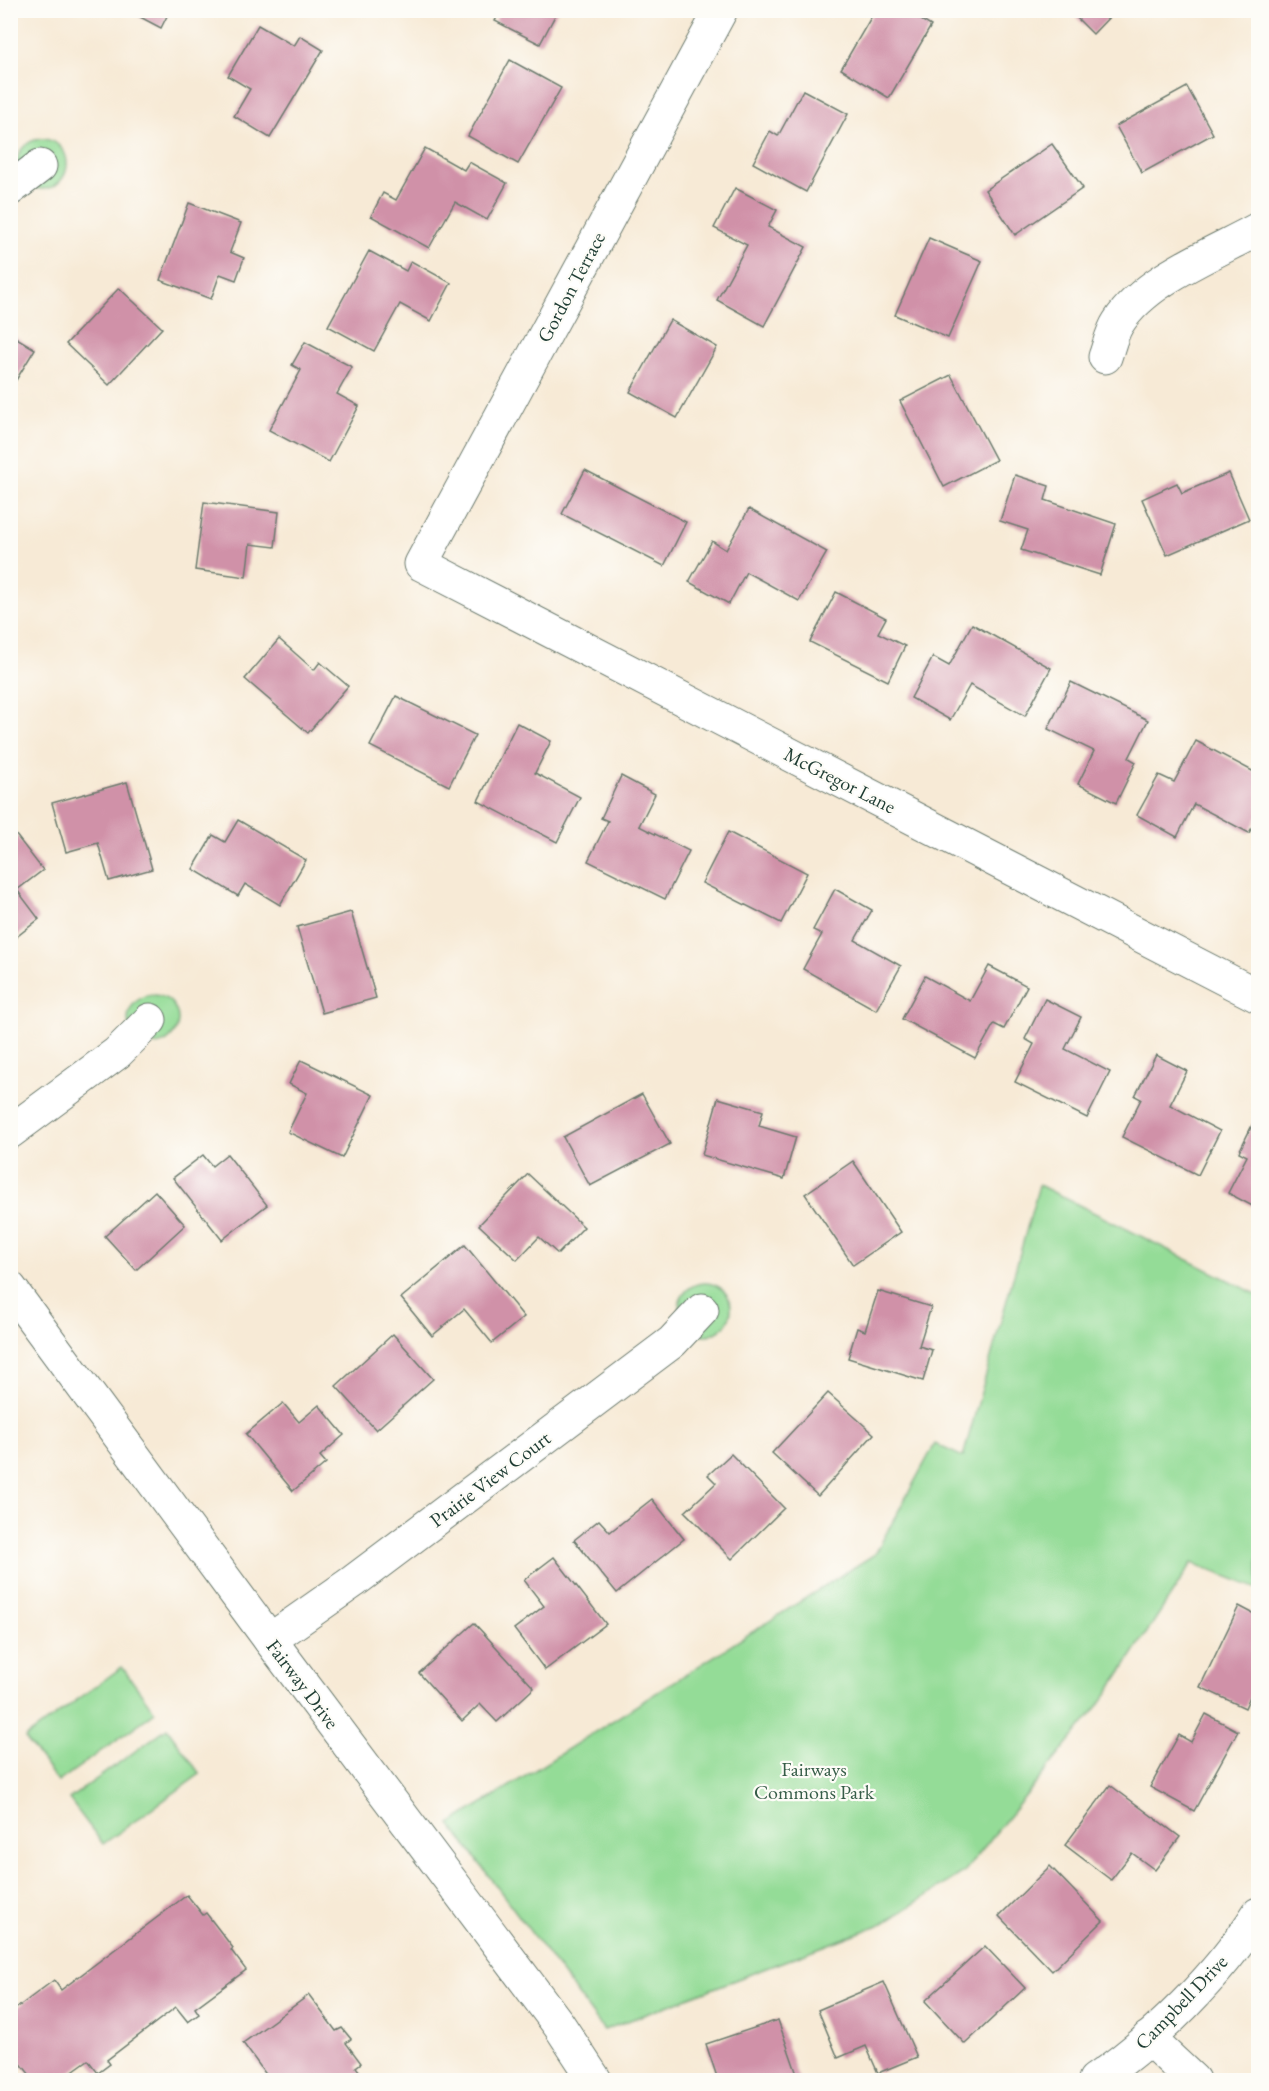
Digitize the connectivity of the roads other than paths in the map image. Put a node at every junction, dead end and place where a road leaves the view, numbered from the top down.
1 (721, 10) edge
2 (40, 166) dead end
3 (10, 189) edge
4 (1258, 230) edge
5 (1105, 357) dead end
6 (421, 564) joint
7 (1258, 996) edge
8 (150, 1020) dead end
9 (10, 1132) edge
10 (10, 1288) edge
11 (702, 1310) dead end
12 (270, 1640) junction
13 (1258, 1914) edge
14 (1148, 2038) junction
15 (595, 2080) edge
16 (1095, 2080) edge
17 (1193, 2080) edge

1 - 6 street, Gordon Terrace
2 - 3 street
4 - 5 street
6 - 7 street, McGregor Lane
8 - 9 street
10 - 12 street, Fairway Drive
11 - 12 street, Prairie View Court
12 - 15 street, Fairway Drive
13 - 14 street, Campbell Drive
14 - 16 street, Campbell Drive
14 - 17 street

